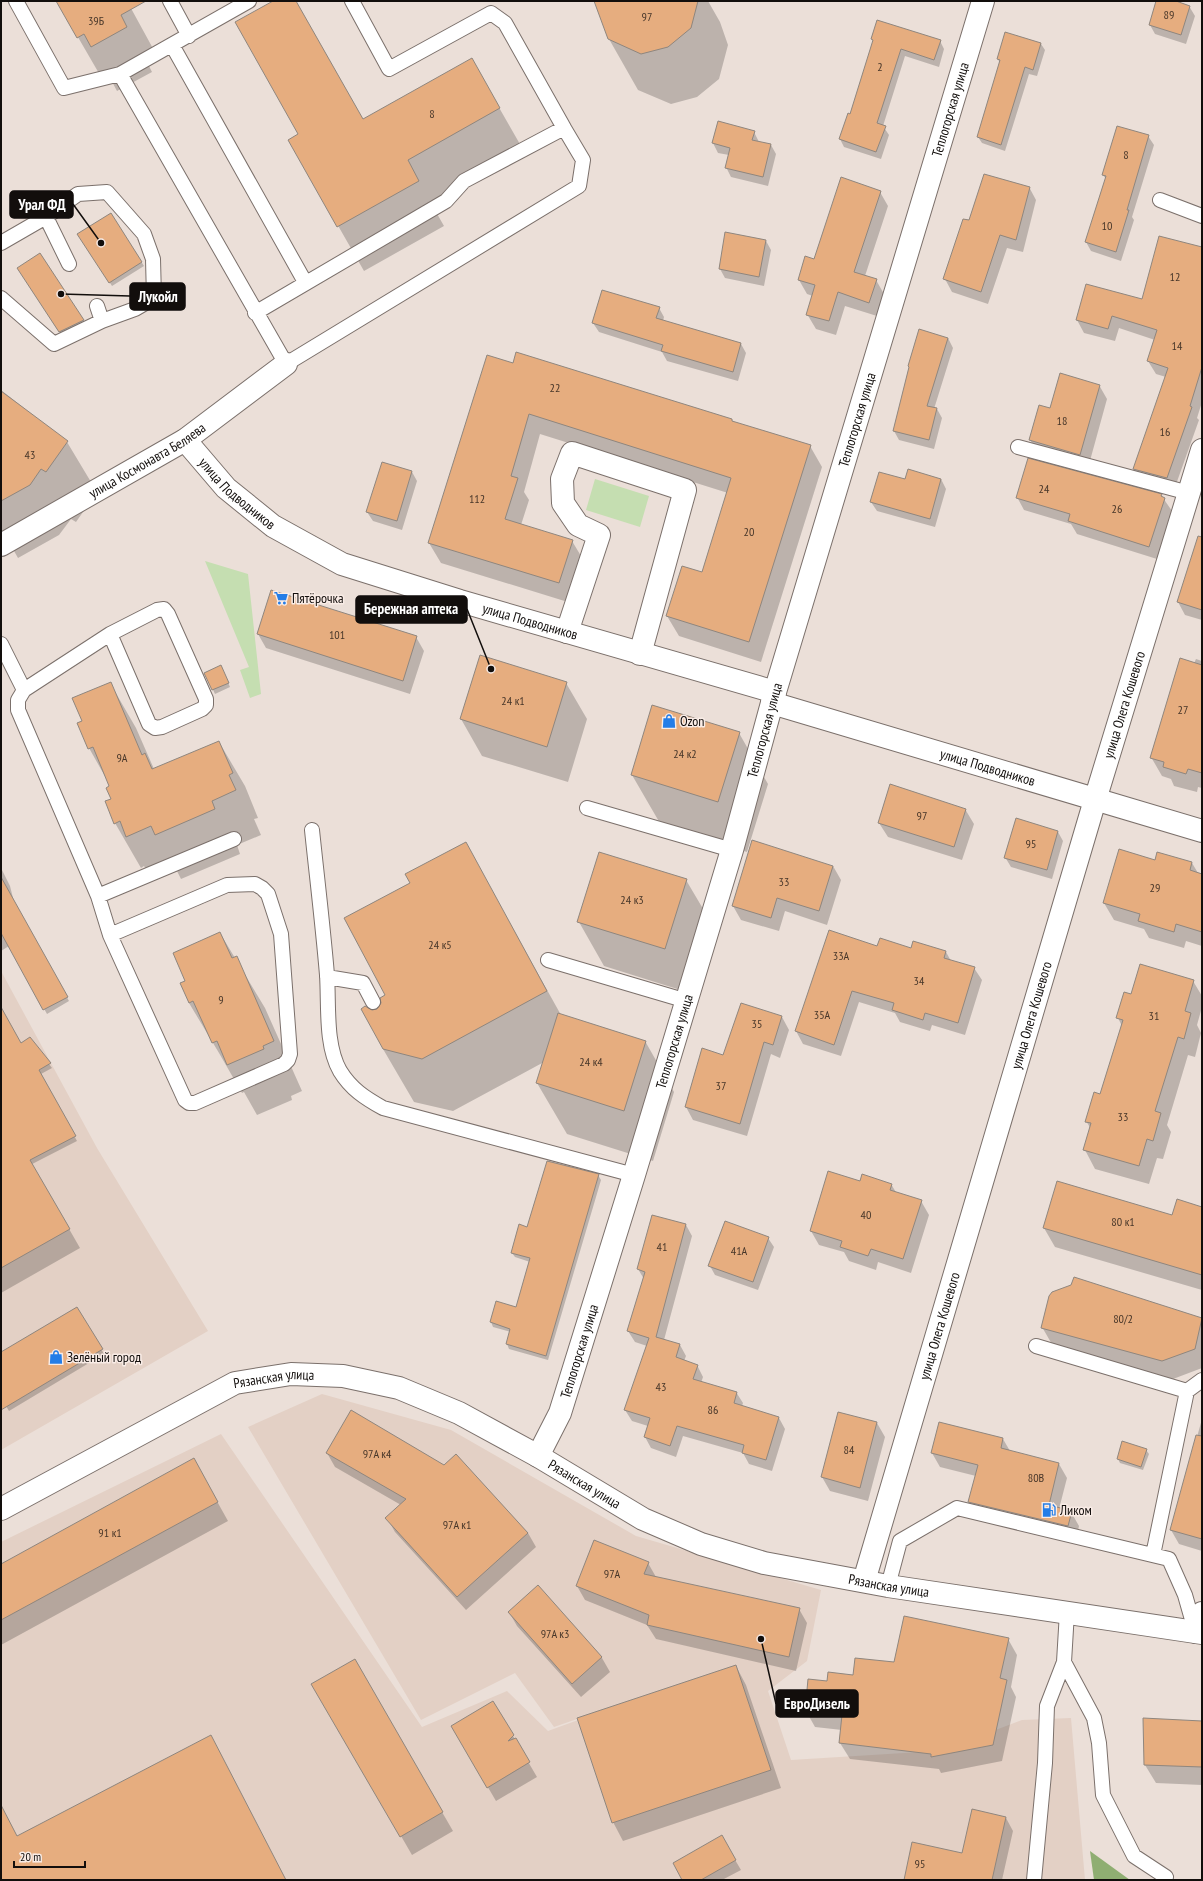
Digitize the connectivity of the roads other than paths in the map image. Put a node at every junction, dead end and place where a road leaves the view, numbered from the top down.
1 (16, 1) edge
2 (170, 1) edge
3 (249, 1) edge
4 (352, 1) edge
5 (983, 1) edge
6 (189, 36) junction
7 (172, 46) junction
8 (120, 74) junction
9 (564, 128) junction
10 (1160, 200) dead end
11 (1202, 216) edge
12 (46, 217) junction
13 (1, 243) edge
14 (70, 264) dead end
15 (305, 282) junction
16 (1, 298) edge
17 (97, 306) dead end
18 (255, 313) junction
19 (102, 321) junction
20 (286, 364) junction
21 (185, 440) junction
22 (1018, 447) dead end
23 (1202, 450) edge
24 (1189, 493) junction
25 (1, 544) edge
26 (566, 632) junction
27 (110, 634) junction
28 (1, 644) edge
29 (640, 654) junction
30 (24, 690) junction
31 (774, 697) junction
32 (1095, 800) junction
33 (587, 808) dead end
34 (312, 830) dead end
35 (1202, 831) edge
36 (234, 839) dead end
37 (732, 850) junction
38 (98, 896) junction
39 (110, 935) junction
40 (548, 960) dead end
41 (327, 977) junction
42 (687, 1001) junction
43 (373, 1002) dead end
44 (634, 1175) junction
45 (1036, 1346) dead end
46 (1202, 1380) edge
47 (1187, 1391) junction
48 (538, 1456) junction
49 (1, 1509) edge
50 (1153, 1555) junction
51 (864, 1581) junction
52 (888, 1586) junction
53 (1067, 1612) junction
54 (1200, 1626) edge
55 (1064, 1662) junction
56 (1166, 1877) dead end
57 (1034, 1880) edge

1 - 8 lane
2 - 6 lane
3 - 6 lane
4 - 9 lane
5 - 31 street, Теплогорская улица
6 - 7 lane
7 - 8 lane
7 - 15 lane
8 - 18 lane
9 - 15 lane
9 - 20 lane
10 - 11 lane
12 - 13 lane
12 - 14 lane
12 - 19 lane
15 - 18 lane
16 - 19 lane
17 - 19 lane
18 - 20 lane
20 - 21 street, улица Космонавта Беляева
21 - 25 street, улица Космонавта Беляева
21 - 26 street, улица Подводников
22 - 24 lane
23 - 24 street, улица Олега Кошевого
24 - 32 street, улица Олега Кошевого
26 - 29 street, улица Подводников
26 - 29 street
27 - 27 lane
27 - 30 lane
28 - 30 lane
29 - 31 street, улица Подводников
30 - 38 lane
31 - 32 street, улица Подводников
31 - 37 street, Теплогорская улица
32 - 35 street, улица Подводников
32 - 51 street, улица Олега Кошевого
33 - 37 lane
34 - 41 lane
36 - 38 lane
37 - 42 street, Теплогорская улица
38 - 39 lane
39 - 39 lane
40 - 42 lane
41 - 43 lane
41 - 44 lane
42 - 44 street, Теплогорская улица
44 - 48 street, Теплогорская улица
45 - 47 lane
46 - 47 lane
47 - 50 lane
48 - 49 street, Рязанская улица
48 - 51 street, Рязанская улица
50 - 52 lane
50 - 54 lane
51 - 52 street, Рязанская улица
52 - 53 street, Рязанская улица
53 - 54 street, Рязанская улица
53 - 55 lane
55 - 56 lane
55 - 57 lane

